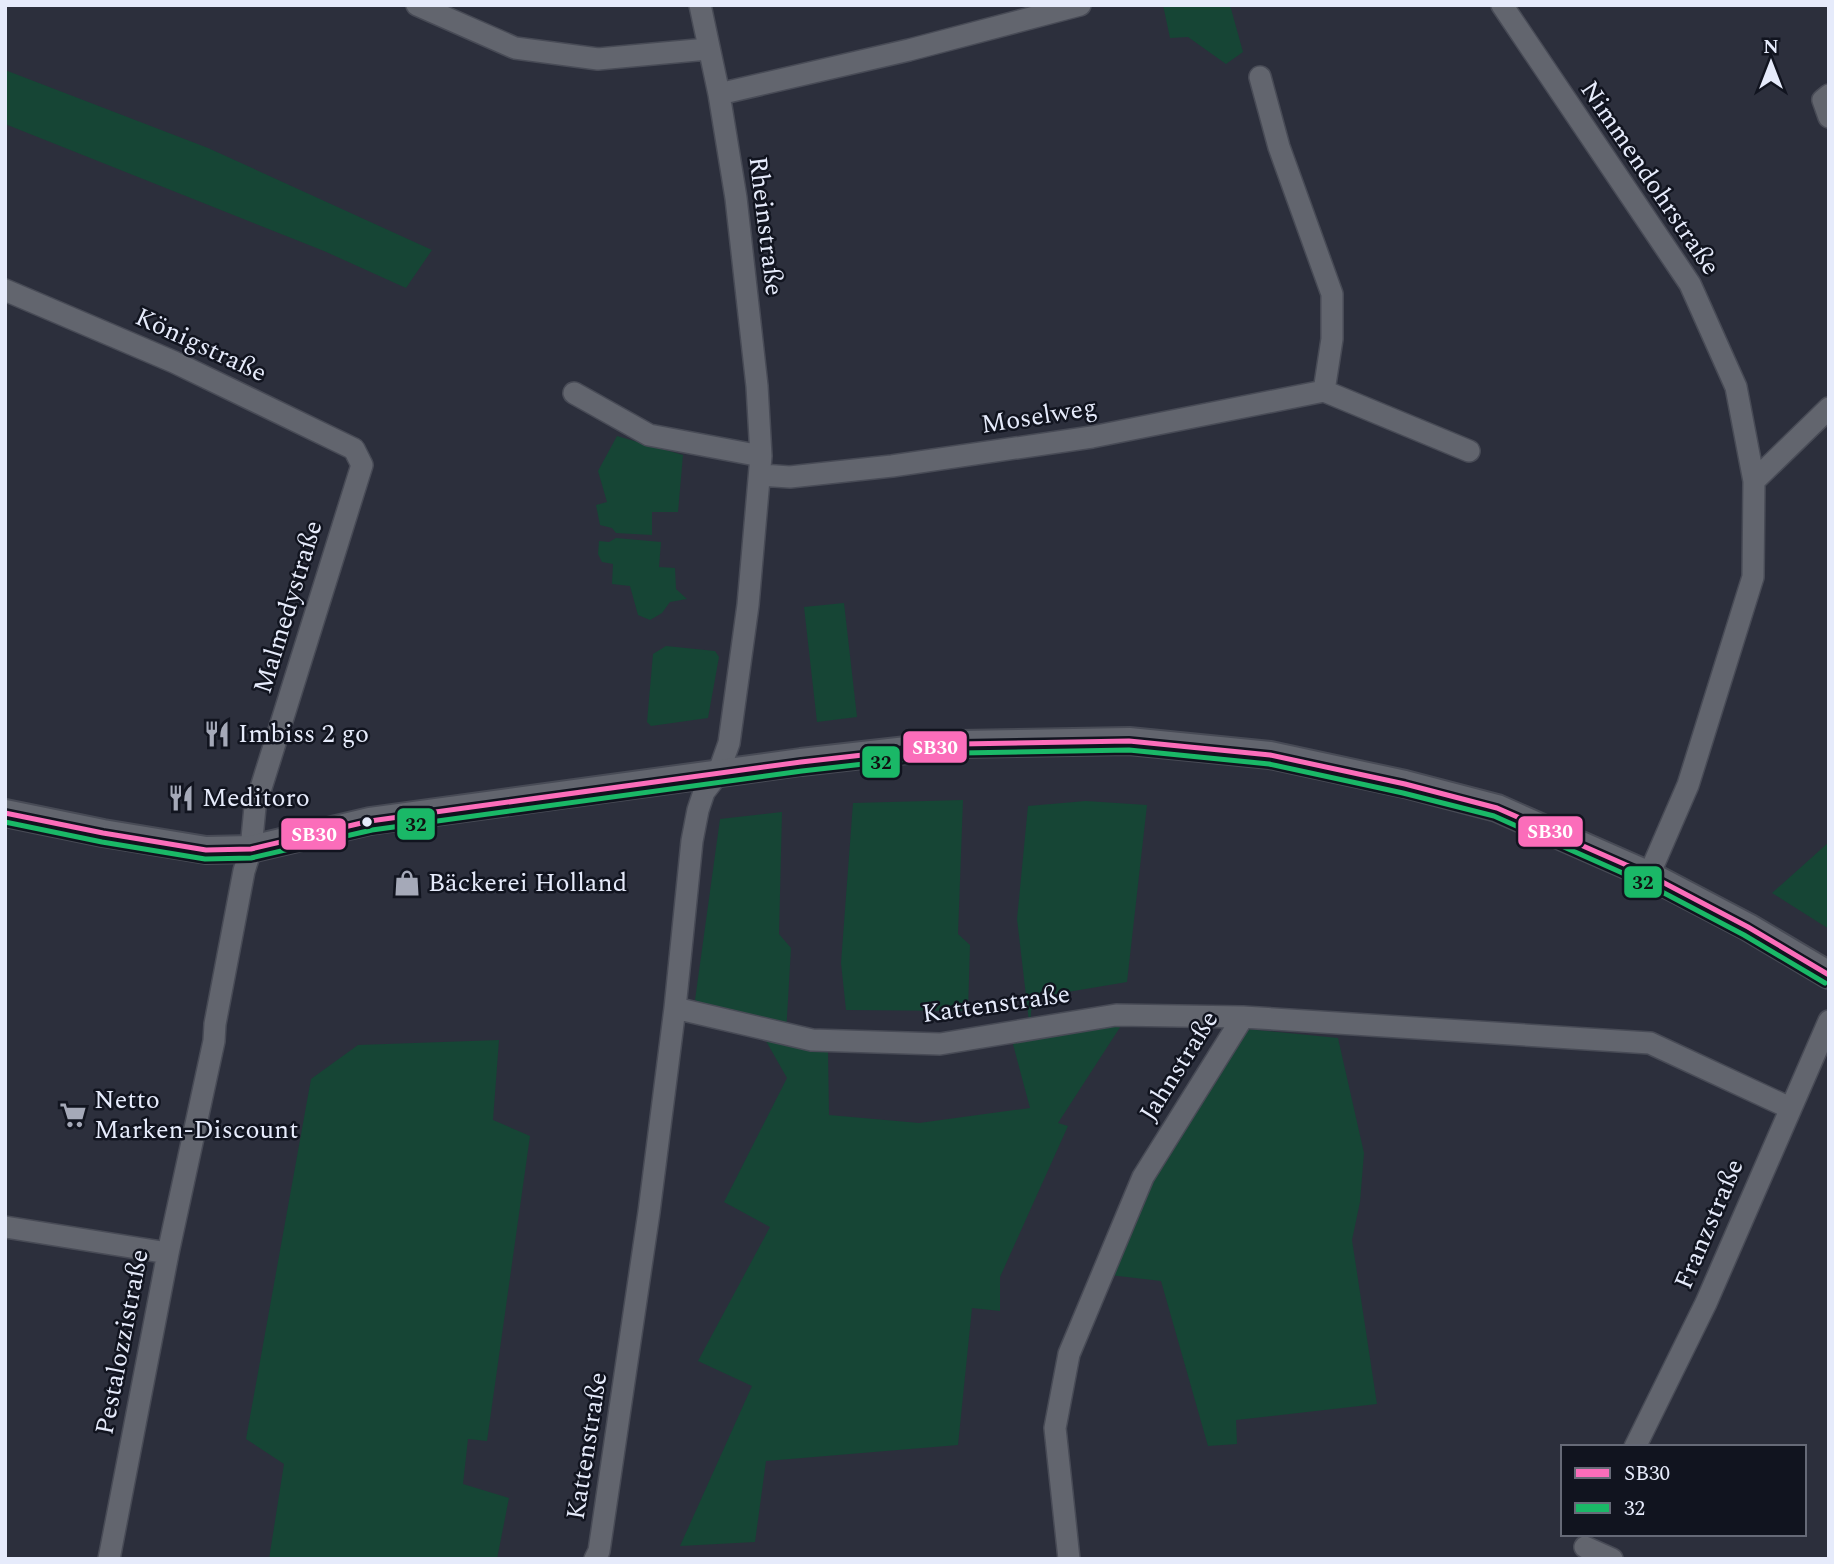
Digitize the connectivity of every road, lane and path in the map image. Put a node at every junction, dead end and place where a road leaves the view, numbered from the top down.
1 (417, 5) edge
2 (700, 5) edge
3 (1080, 5) edge
4 (1502, 5) edge
5 (708, 49) junction
6 (1260, 77) dead end
7 (719, 94) junction
8 (1829, 95) edge
9 (1829, 117) edge
10 (5, 290) edge
11 (1324, 391) junction
12 (574, 393) dead end
13 (1829, 408) edge
14 (1469, 451) dead end
15 (362, 465) joint
16 (760, 466) junction
17 (1754, 481) junction
18 (718, 774) junction
19 (5, 813) edge
20 (251, 849) junction
21 (1649, 875) junction
22 (1829, 975) edge
23 (675, 1008) junction
24 (1243, 1017) junction
25 (1829, 1021) edge
26 (1790, 1108) junction
27 (5, 1227) edge
28 (168, 1253) junction
29 (1636, 1445) edge
30 (1586, 1547) edge
31 (109, 1559) edge
32 (595, 1559) edge
33 (1069, 1559) edge
34 (1612, 1559) edge

1 - 5 street
2 - 5 street, Rheinstraße
3 - 7 street
4 - 17 street, Nimmendohrstraße
5 - 7 street, Rheinstraße
6 - 11 street
7 - 16 street, Rheinstraße
8 - 9 street
10 - 15 street, Königstraße
11 - 14 street
11 - 16 street, Moselweg
12 - 16 street
13 - 17 street
15 - 20 street, Malmedystraße
16 - 18 street, Rheinstraße
17 - 21 street, Nimmendohrstraße
18 - 20 street
18 - 21 street
18 - 23 street, Kattenstraße
19 - 20 street
20 - 28 street, Pestalozzistraße
21 - 22 street
23 - 24 street, Kattenstraße
23 - 32 street, Kattenstraße
24 - 26 street, Jahnstraße
24 - 33 street, Jahnstraße
25 - 26 street, Franzstraße
26 - 29 street, Franzstraße
27 - 28 street
28 - 31 street, Pestalozzistraße
30 - 34 street

